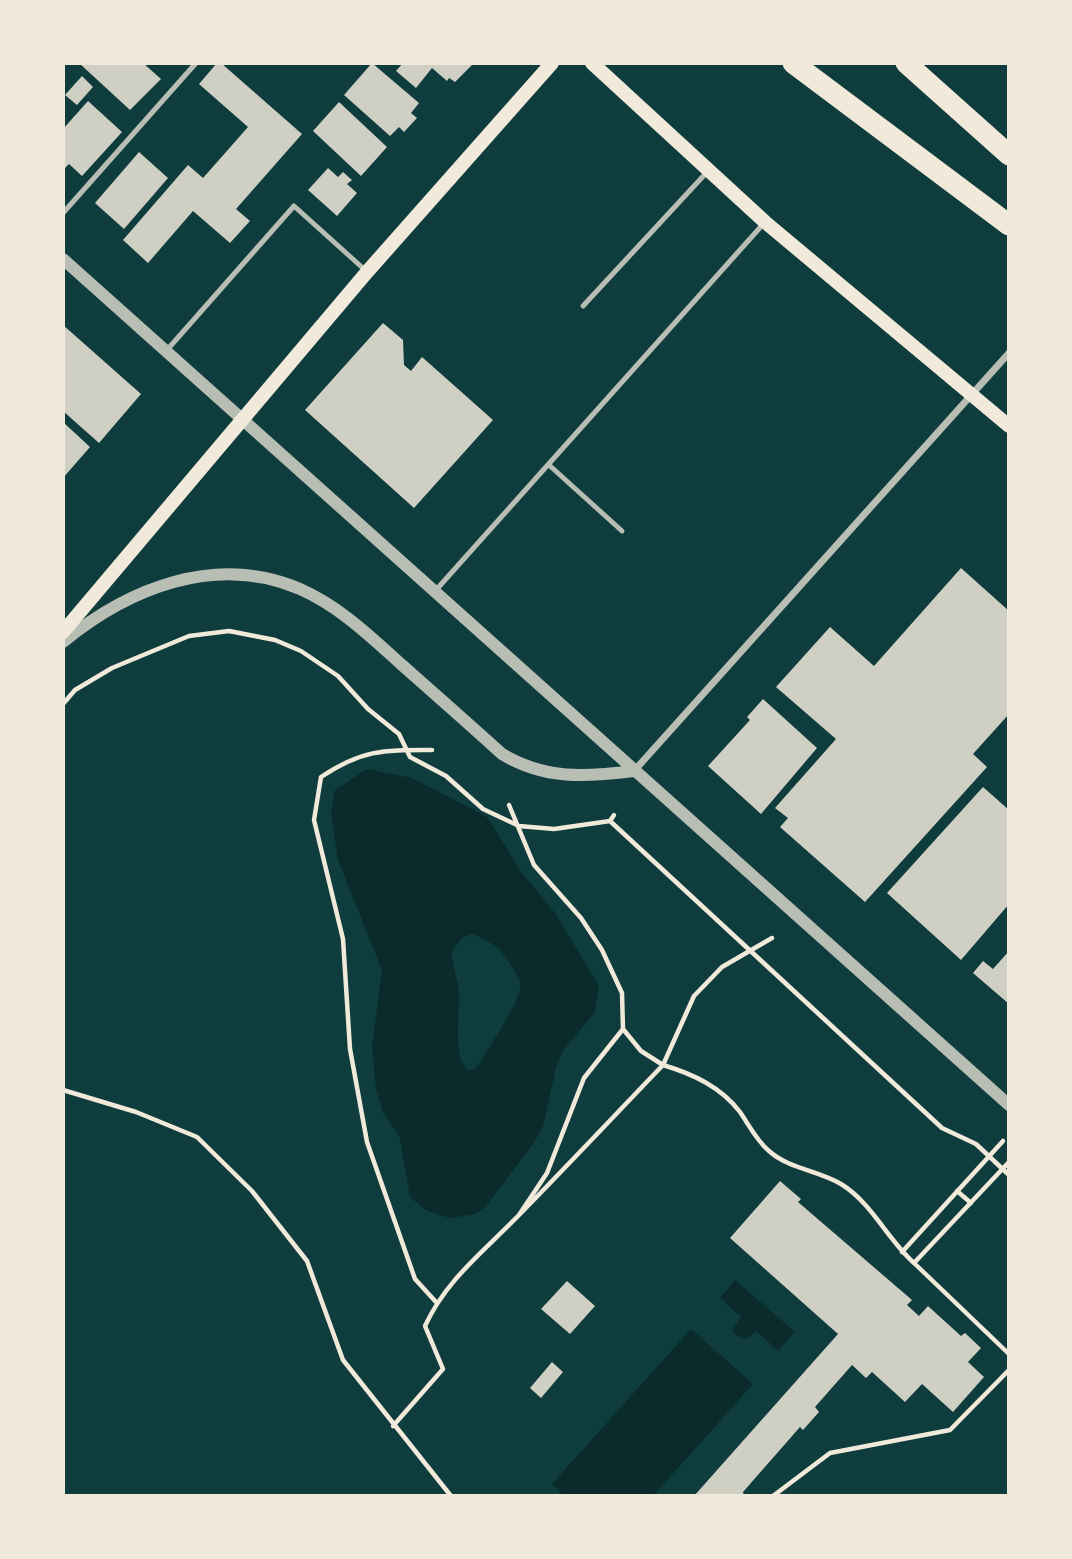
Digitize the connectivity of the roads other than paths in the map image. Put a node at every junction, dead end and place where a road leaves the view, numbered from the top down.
1 (196, 63) edge
2 (552, 63) edge
3 (592, 63) edge
4 (793, 63) edge
5 (906, 63) edge
6 (1009, 155) edge
7 (708, 171) junction
8 (63, 213) edge
9 (765, 222) junction
10 (1009, 225) edge
11 (63, 259) edge
12 (368, 272) junction
13 (583, 306) dead end
14 (166, 351) junction
15 (1009, 353) edge
16 (973, 394) junction
17 (245, 420) junction
18 (1009, 426) edge
19 (549, 465) junction
20 (622, 531) dead end
21 (435, 592) junction
22 (63, 632) edge
23 (63, 642) edge
24 (634, 771) junction
25 (1009, 1105) edge

1 - 8 lane
2 - 12 main road
3 - 7 main road
4 - 10 highway
5 - 6 highway
7 - 9 main road
7 - 13 lane
9 - 16 main road
9 - 19 lane
11 - 14 street
12 - 14 lane
12 - 17 main road
14 - 17 street
15 - 16 street
16 - 18 main road
16 - 24 street
17 - 21 street
17 - 22 main road
19 - 20 lane
19 - 21 lane
21 - 24 street
23 - 24 street
24 - 25 street

